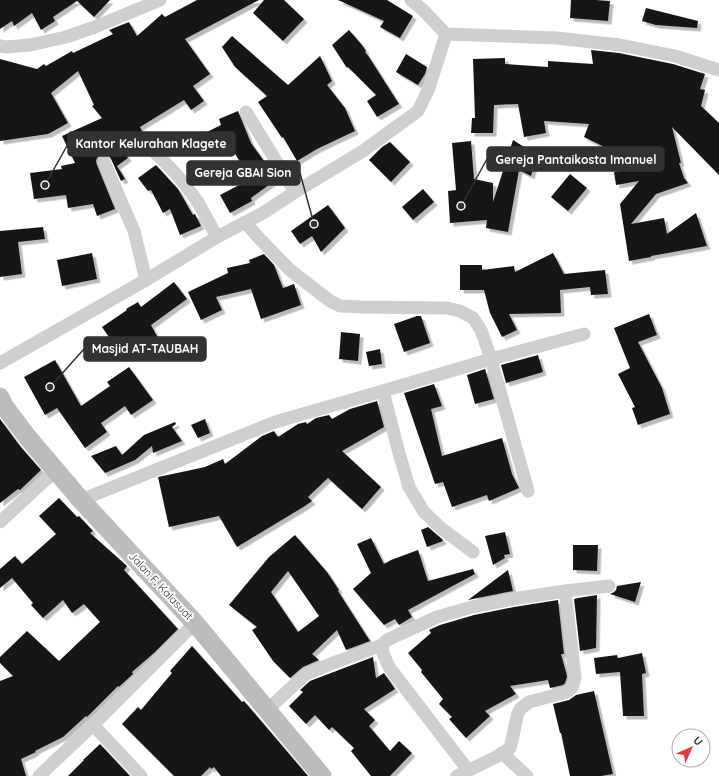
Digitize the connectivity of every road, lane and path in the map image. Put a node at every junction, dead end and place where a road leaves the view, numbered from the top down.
1 (160, 0) edge
2 (411, 0) edge
3 (446, 34) junction
4 (0, 46) edge
5 (719, 70) edge
6 (246, 112) dead end
7 (153, 151) dead end
8 (104, 162) dead end
9 (295, 192) junction
10 (245, 222) junction
11 (217, 237) junction
12 (146, 280) junction
13 (584, 334) dead end
14 (491, 359) junction
15 (0, 363) edge
16 (383, 391) junction
17 (0, 397) edge
18 (56, 470) junction
19 (528, 491) dead end
20 (81, 500) junction
21 (0, 522) edge
22 (474, 552) dead end
23 (609, 586) dead end
24 (564, 591) junction
25 (195, 623) junction
26 (382, 645) junction
27 (268, 710) junction
28 (93, 725) junction
29 (502, 753) junction
30 (463, 773) edge
31 (316, 774) edge
32 (39, 776) edge
33 (140, 776) edge
34 (528, 776) edge

1 - 4 street
2 - 3 street
3 - 5 street
3 - 9 street
6 - 9 street
7 - 11 street
8 - 12 street
9 - 10 street
10 - 11 street
10 - 14 street
11 - 12 street
12 - 15 street
13 - 14 street
14 - 16 street
14 - 19 street
16 - 20 street
16 - 22 street
17 - 18 street, Jalan F. Kalasuat
18 - 20 street, Jalan F. Kalasuat
18 - 21 street
20 - 25 street, Jalan F. Kalasuat
23 - 24 street
24 - 26 street
24 - 29 street
25 - 27 street, Jalan F. Kalasuat
25 - 28 street
26 - 27 street
26 - 30 street
27 - 31 street, Jalan F. Kalasuat
28 - 32 street
28 - 33 street
29 - 30 street
29 - 34 street

